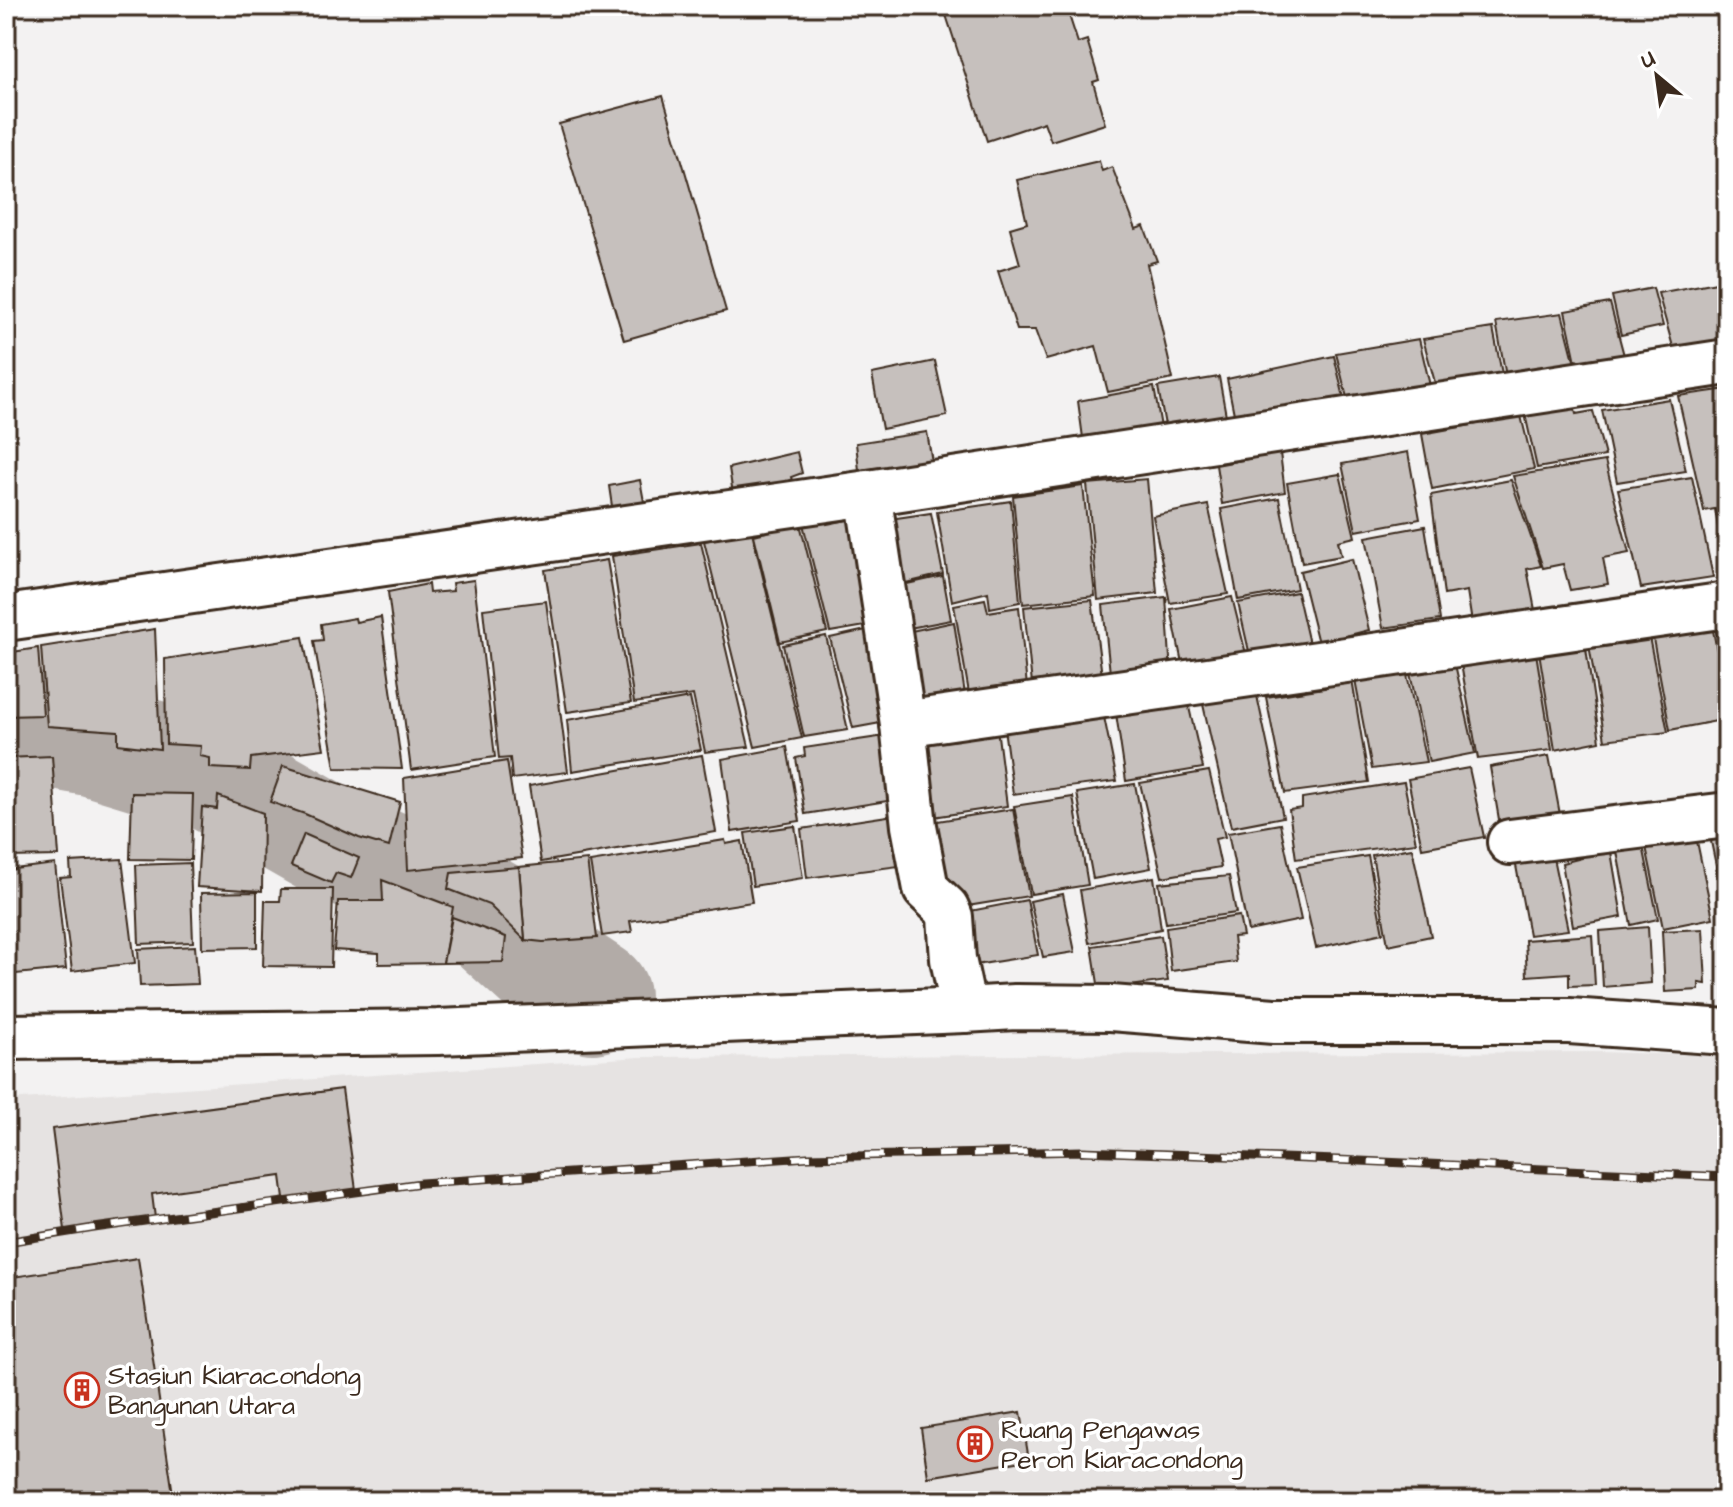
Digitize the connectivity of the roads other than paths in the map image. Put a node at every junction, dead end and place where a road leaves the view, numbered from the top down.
1 (1727, 362) edge
2 (868, 493) junction
3 (1727, 605) edge
4 (6, 618) edge
5 (903, 724) junction
6 (1727, 815) edge
7 (1510, 842) dead end
8 (964, 1010) junction
9 (1727, 1032) edge
10 (6, 1037) edge

1 - 2 street
2 - 4 street
2 - 5 street
3 - 5 street
5 - 8 street
6 - 7 street
8 - 9 street
8 - 10 street

